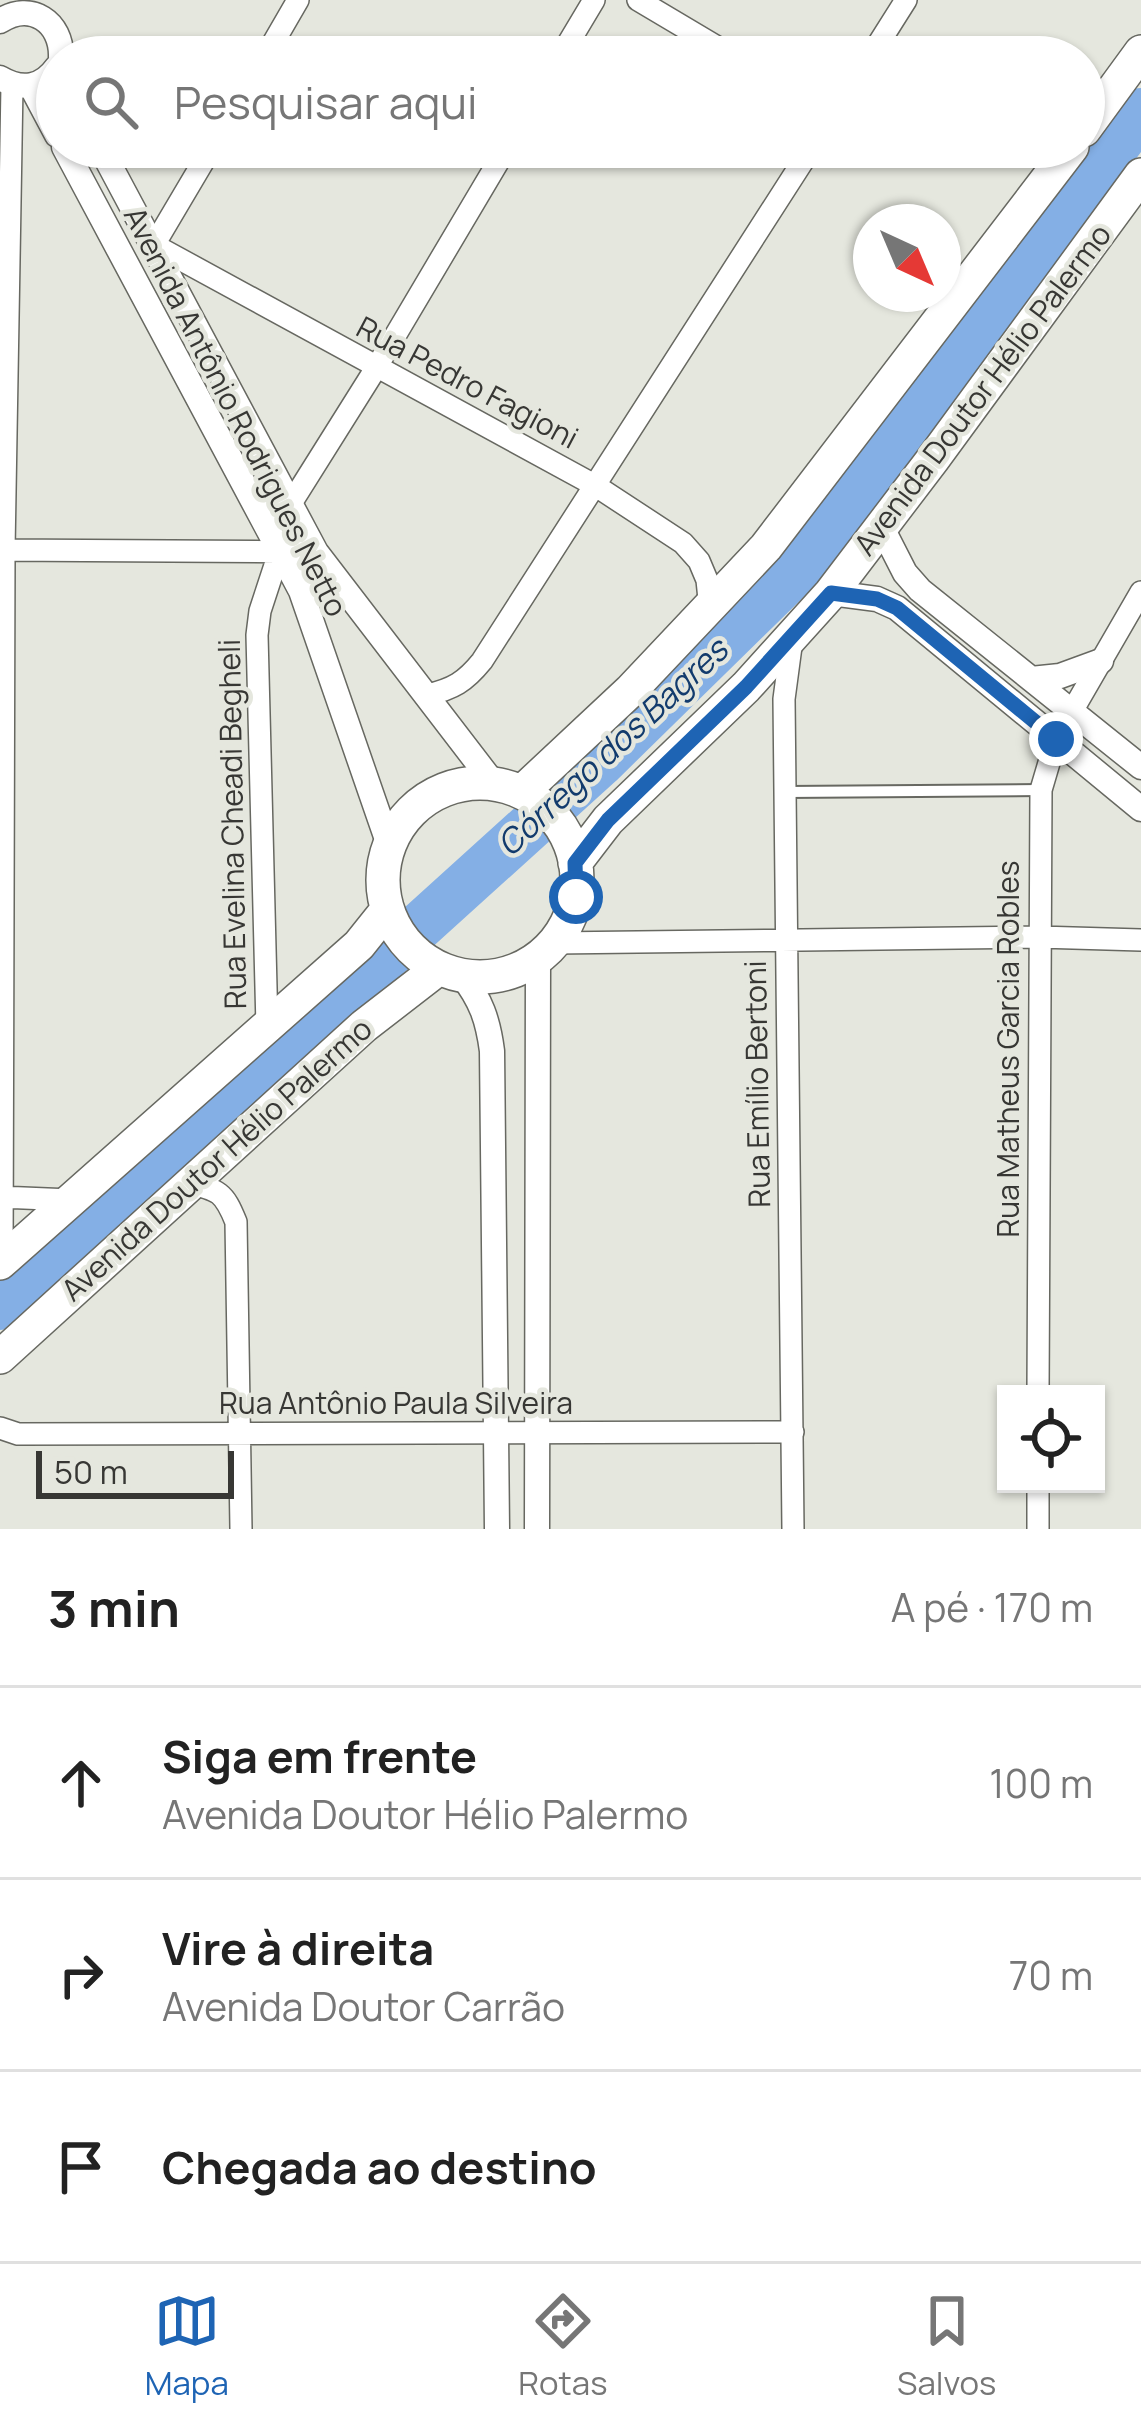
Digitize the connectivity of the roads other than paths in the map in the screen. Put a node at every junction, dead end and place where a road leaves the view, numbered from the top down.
1 (298, 0) edge
2 (594, 0) edge
3 (638, 0) edge
4 (906, 0) edge
5 (17, 9) edge
6 (58, 36) edge
7 (277, 36) edge
8 (573, 36) edge
9 (699, 36) edge
10 (883, 36) edge
11 (1141, 52) edge
12 (15, 83) edge
13 (1105, 101) edge
14 (36, 108) edge
15 (75, 168) edge
16 (112, 168) edge
17 (200, 168) edge
18 (495, 168) edge
19 (799, 168) edge
20 (1056, 168) edge
21 (1141, 175) edge
22 (154, 245) junction
23 (376, 368) junction
24 (596, 486) junction
25 (290, 505) junction
26 (882, 528) junction
27 (2, 550) edge
28 (280, 550) junction
29 (316, 551) junction
30 (1141, 592) edge
31 (831, 593) junction
32 (710, 609) junction
33 (792, 638) junction
34 (1100, 661) junction
35 (1031, 679) junction
36 (428, 695) junction
37 (1072, 711) junction
38 (1056, 739) junction
39 (1141, 767) edge
40 (1041, 790) junction
41 (784, 791) junction
42 (517, 792) junction
43 (1141, 808) edge
44 (389, 844) junction
45 (575, 863) junction
46 (392, 921) junction
47 (1039, 938) junction
48 (786, 940) junction
49 (1141, 940) edge
50 (546, 950) junction
51 (441, 968) junction
52 (267, 1027) junction
53 (188, 1184) junction
54 (1, 1197) edge
55 (71, 1200) junction
56 (1, 1262) edge
57 (0, 1357) edge
58 (1038, 1385) edge
59 (0, 1428) edge
60 (793, 1432) junction
61 (497, 1434) junction
62 (537, 1434) junction
63 (242, 1435) junction
64 (1038, 1493) edge
65 (241, 1529) edge
66 (497, 1529) edge
67 (537, 1529) edge
68 (793, 1529) edge
69 (1038, 1529) edge

1 - 7 street
2 - 8 street
3 - 9 street
4 - 10 street
5 - 6 street
11 - 13 main road
12 - 14 street
12 - 27 street
15 - 28 street, Avenida Antônio Rodrigues Netto
16 - 22 street, Avenida Antônio Rodrigues Netto
17 - 22 street
18 - 23 street
19 - 24 street
20 - 32 main road
21 - 26 main road, Avenida Doutor Hélio Palermo
22 - 23 street, Rua Pedro Fagioni
22 - 25 street, Avenida Antônio Rodrigues Netto
23 - 24 street, Rua Pedro Fagioni
23 - 25 street
24 - 32 street, Rua Pedro Fagioni
24 - 36 street
25 - 29 street, Avenida Antônio Rodrigues Netto
26 - 31 main road, Avenida Doutor Hélio Palermo
26 - 35 street
27 - 28 street
27 - 54 street
28 - 29 street
28 - 44 street, Avenida Antônio Rodrigues Netto
28 - 52 street, Rua Evelina Cheadi Begheli
29 - 36 street, Avenida Antônio Rodrigues Netto
30 - 34 street, Rua Matheus Garcia Robles
31 - 33 main road, Avenida Doutor Hélio Palermo
31 - 38 street
32 - 42 main road
33 - 41 street, Rua Emílio Bertoni
33 - 45 main road, Avenida Doutor Hélio Palermo
34 - 35 street
34 - 37 street, Rua Matheus Garcia Robles
35 - 37 street
36 - 42 street, Avenida Antônio Rodrigues Netto
37 - 38 street, Rua Matheus Garcia Robles
37 - 39 street
38 - 40 street, Rua Matheus Garcia Robles
38 - 43 street
40 - 41 lane
40 - 47 street, Rua Matheus Garcia Robles
41 - 48 street, Rua Emílio Bertoni
42 - 44 main road
42 - 45 main road
44 - 46 main road
45 - 50 main road
46 - 51 main road
46 - 52 main road
47 - 48 street
47 - 49 street
47 - 58 street, Rua Matheus Garcia Robles
48 - 50 street
48 - 60 street, Rua Emílio Bertoni
50 - 51 main road
50 - 62 street
51 - 53 main road, Avenida Doutor Hélio Palermo
51 - 61 street
52 - 55 main road
53 - 57 main road, Avenida Doutor Hélio Palermo
53 - 63 street
54 - 55 street
54 - 56 street
55 - 56 main road
59 - 63 street, Rua Antônio Paula Silveira
60 - 62 street, Rua Antônio Paula Silveira
60 - 68 street, Rua Emílio Bertoni
61 - 62 street, Rua Antônio Paula Silveira
61 - 63 street, Rua Antônio Paula Silveira
61 - 66 street
62 - 67 street
63 - 65 street
64 - 69 street

